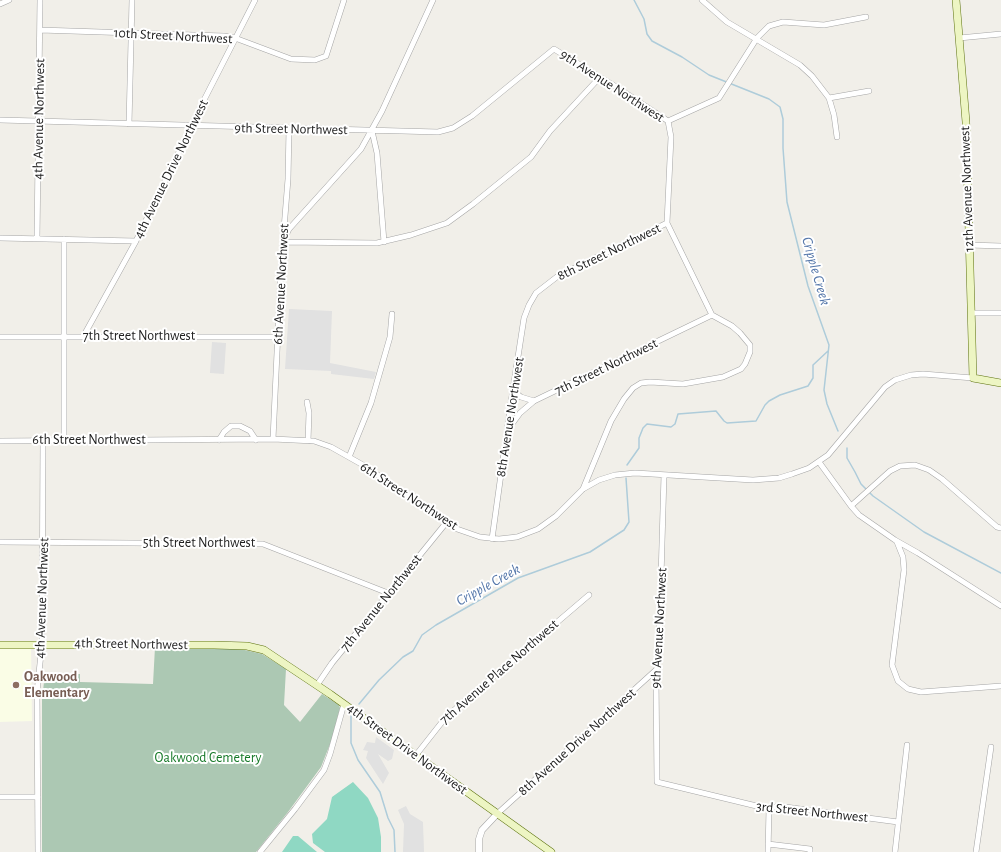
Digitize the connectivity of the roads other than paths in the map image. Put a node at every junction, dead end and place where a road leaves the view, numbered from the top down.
1 (9, 0) edge
2 (40, 0) edge
3 (132, 0) edge
4 (255, 0) edge
5 (344, 0) edge
6 (433, 0) edge
7 (702, 0) edge
8 (956, 0) edge
9 (0, 4) edge
10 (866, 17) dead end
11 (40, 30) junction
12 (131, 33) junction
13 (1001, 34) edge
14 (235, 38) junction
15 (959, 38) junction
16 (756, 39) junction
17 (554, 49) joint
18 (600, 77) junction
19 (869, 91) dead end
20 (828, 98) junction
21 (0, 120) edge
22 (38, 121) junction
23 (668, 121) junction
24 (129, 124) junction
25 (191, 126) junction
26 (289, 129) junction
27 (372, 131) junction
28 (837, 137) dead end
29 (667, 223) junction
30 (0, 238) edge
31 (37, 239) junction
32 (64, 239) junction
33 (136, 241) junction
34 (283, 242) junction
35 (384, 242) junction
36 (969, 245) junction
37 (1001, 246) edge
38 (533, 297) joint
39 (971, 313) junction
40 (1001, 313) edge
41 (392, 314) dead end
42 (712, 315) junction
43 (0, 337) edge
44 (63, 337) junction
45 (83, 337) junction
46 (278, 337) junction
47 (973, 378) junction
48 (1001, 383) edge
49 (513, 391) junction
50 (534, 401) junction
51 (308, 402) dead end
52 (508, 429) junction
53 (273, 439) junction
54 (43, 440) junction
55 (64, 440) junction
56 (218, 440) junction
57 (256, 440) junction
58 (0, 441) edge
59 (308, 441) junction
60 (349, 457) junction
61 (819, 462) junction
62 (664, 475) junction
63 (583, 489) junction
64 (851, 506) junction
65 (446, 523) junction
66 (1001, 528) edge
67 (492, 539) junction
68 (0, 542) edge
69 (43, 542) junction
70 (897, 542) junction
71 (388, 593) junction
72 (589, 595) dead end
73 (1001, 606) edge
74 (0, 644) edge
75 (42, 644) junction
76 (261, 649) joint
77 (657, 669) junction
78 (317, 685) junction
79 (1001, 686) edge
80 (344, 704) junction
81 (907, 745) dead end
82 (991, 747) dead end
83 (416, 755) junction
84 (657, 782) joint
85 (0, 797) edge
86 (38, 797) junction
87 (769, 809) junction
88 (498, 814) junction
89 (898, 822) junction
90 (768, 844) junction
91 (38, 852) edge
92 (260, 852) edge
93 (479, 852) edge
94 (551, 852) edge
95 (768, 852) edge
96 (810, 852) edge
97 (894, 852) edge
98 (976, 852) edge

1 - 9 street
2 - 11 street, 4th Avenue Northwest
3 - 12 street
4 - 14 street, 4th Avenue Drive Northwest
5 - 14 street, 10th Street Northwest
6 - 27 street
7 - 16 street
8 - 15 main road, 12th Avenue Northwest
10 - 16 street
11 - 12 street, 10th Street Northwest
11 - 22 street, 4th Avenue Northwest
12 - 14 street, 10th Street Northwest
12 - 24 street
13 - 15 street
14 - 25 street, 4th Avenue Drive Northwest
15 - 36 main road, 12th Avenue Northwest
16 - 20 street
16 - 23 street
17 - 18 street, 9th Avenue Northwest
17 - 27 street, 9th Street Northwest
18 - 23 street, 9th Avenue Northwest
18 - 35 street
19 - 20 street
20 - 28 street
21 - 22 street, 9th Street Northwest
22 - 24 street, 9th Street Northwest
22 - 31 street, 4th Avenue Northwest
23 - 29 street, 9th Avenue Northwest
24 - 25 street, 9th Street Northwest
25 - 26 street, 9th Street Northwest
25 - 33 street, 4th Avenue Drive Northwest
26 - 27 street, 9th Street Northwest
26 - 34 street, 6th Avenue Northwest
27 - 34 street
27 - 35 street
29 - 38 street, 8th Street Northwest
29 - 42 street, 9th Avenue Northwest
30 - 31 street
31 - 32 street
32 - 33 street
32 - 44 street
33 - 45 street, 4th Avenue Drive Northwest
34 - 35 street
34 - 46 street, 6th Avenue Northwest
36 - 37 street
36 - 39 main road, 12th Avenue Northwest
38 - 49 street, 8th Avenue Northwest
39 - 40 street
39 - 47 main road, 12th Avenue Northwest
41 - 60 street
42 - 50 street, 7th Street Northwest
42 - 63 street
43 - 44 street, 7th Street Northwest
44 - 45 street, 7th Street Northwest
44 - 55 street
45 - 46 street, 7th Street Northwest
46 - 53 street, 6th Avenue Northwest
47 - 48 main road, 6th Street Northwest
47 - 61 street, 6th Street Northwest
49 - 50 street
49 - 52 street, 8th Avenue Northwest
50 - 52 street, 7th Street Northwest
51 - 59 street
52 - 67 street, 8th Avenue Northwest
53 - 57 street, 6th Street Northwest
53 - 59 street, 6th Street Northwest
54 - 55 street, 6th Street Northwest
54 - 58 street, 6th Street Northwest
54 - 69 street, 4th Avenue Northwest
55 - 56 street, 6th Street Northwest
56 - 57 street, 6th Street Northwest
56 - 57 street
59 - 60 street, 6th Street Northwest
60 - 65 street, 6th Street Northwest
61 - 62 street, 6th Street Northwest
61 - 64 street
62 - 63 street, 6th Street Northwest
62 - 77 street, 9th Avenue Northwest
63 - 67 street, 6th Street Northwest
64 - 66 street
64 - 70 street
65 - 67 street, 6th Street Northwest
65 - 71 street, 7th Avenue Northwest
68 - 69 street, 5th Street Northwest
69 - 71 street, 5th Street Northwest
69 - 75 street, 4th Avenue Northwest
70 - 73 street
70 - 79 street
71 - 78 street, 7th Avenue Northwest
72 - 83 street, 7th Avenue Place Northwest
74 - 75 main road, 4th Street Northwest
75 - 76 main road, 4th Street Northwest
75 - 86 street, 4th Avenue Northwest
76 - 78 main road, 4th Street Drive Northwest
77 - 84 street, 9th Avenue Northwest
77 - 88 street, 8th Avenue Drive Northwest
78 - 80 main road, 4th Street Drive Northwest
80 - 83 main road, 4th Street Drive Northwest
80 - 92 street
81 - 89 street
82 - 98 street
83 - 88 main road, 4th Street Drive Northwest
84 - 87 street, 3rd Street Northwest
85 - 86 street
86 - 91 street, 4th Avenue Northwest
87 - 89 street, 3rd Street Northwest
87 - 90 street
88 - 93 street
88 - 94 main road, 4th Street Drive Northwest
89 - 97 street
90 - 95 street
90 - 96 street

